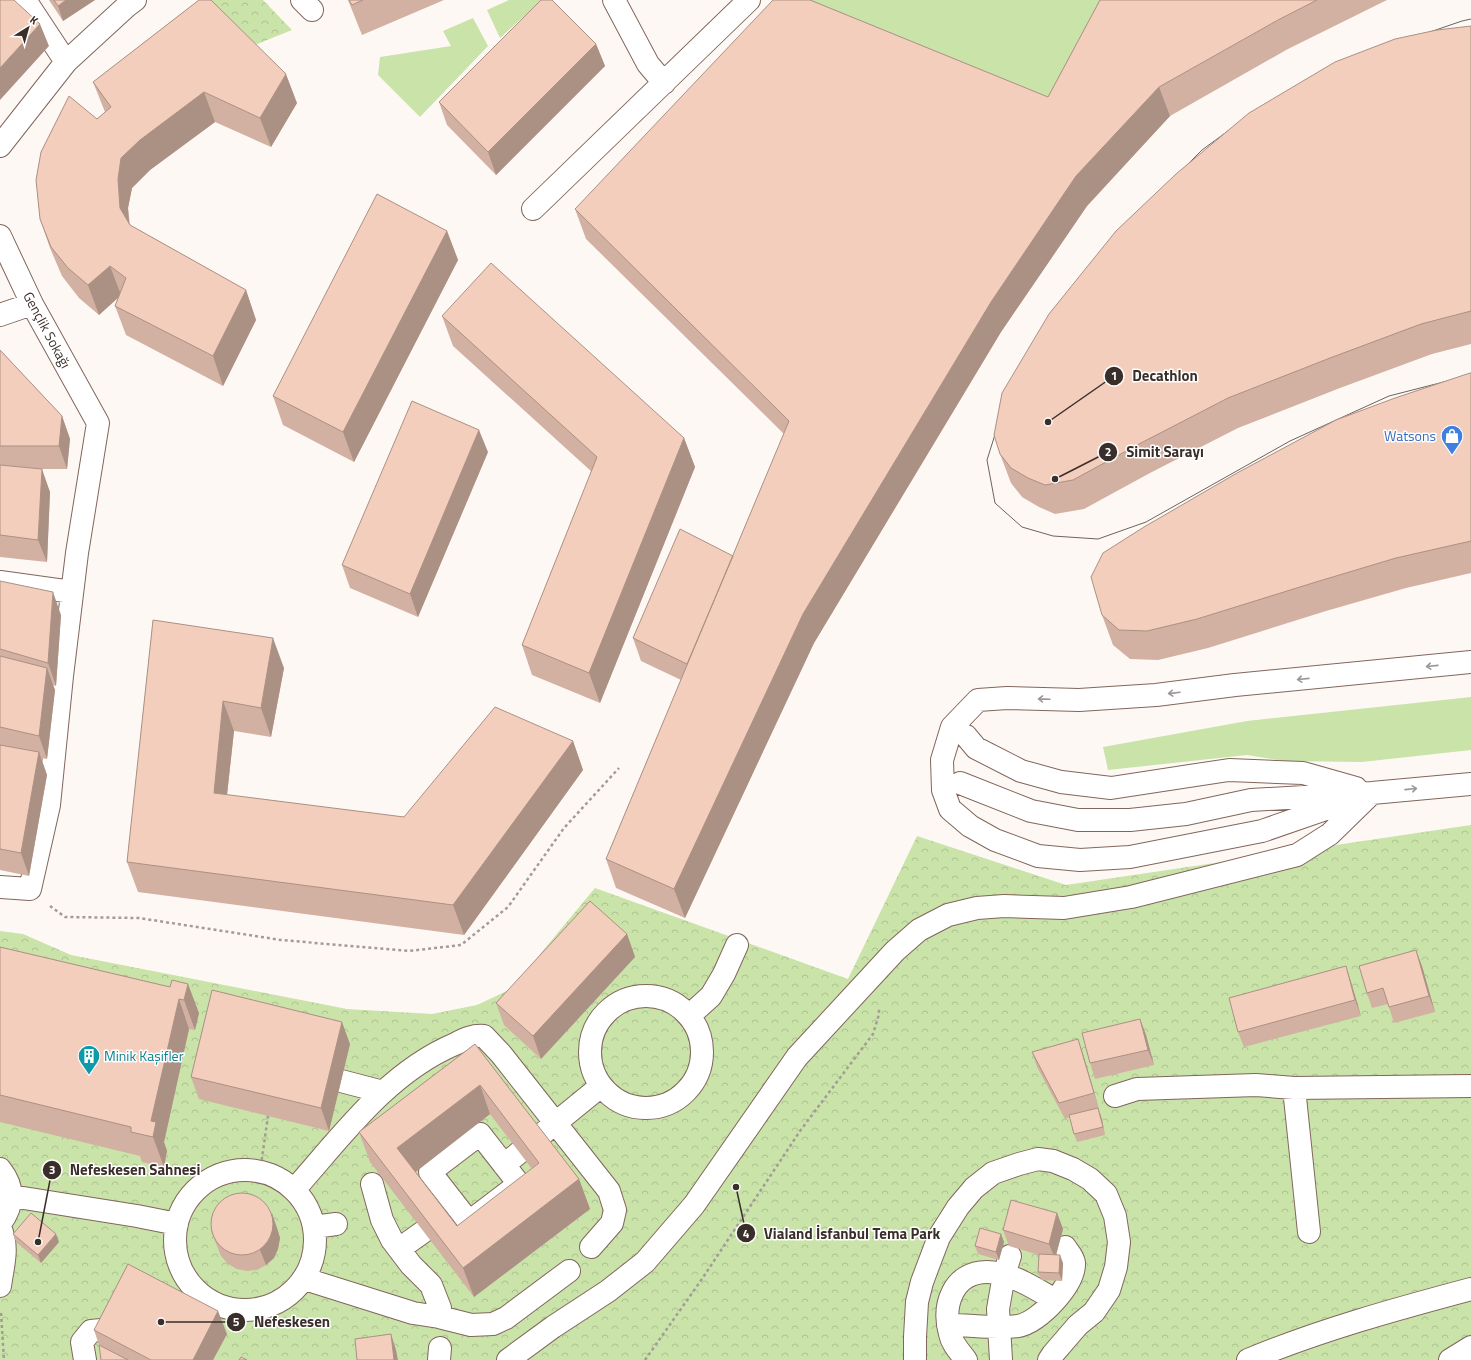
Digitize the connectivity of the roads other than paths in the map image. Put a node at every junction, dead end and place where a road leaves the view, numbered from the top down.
1 (25, 0) edge
2 (135, 0) edge
3 (614, 0) edge
4 (749, 0) edge
5 (66, 62) junction
6 (664, 83) junction
7 (0, 146) edge
8 (533, 209) dead end
9 (0, 236) edge
10 (32, 304) junction
11 (0, 315) edge
12 (0, 582) edge
13 (72, 592) junction
14 (1471, 662) edge
15 (966, 736) dead end
16 (960, 783) dead end
17 (1471, 784) edge
18 (1372, 793) junction
19 (0, 887) edge
20 (737, 945) dead end
21 (689, 1016) junction
22 (341, 1081) dead end
23 (601, 1086) junction
24 (1471, 1086) edge
25 (1294, 1088) junction
26 (383, 1092) junction
27 (1115, 1096) dead end
28 (555, 1122) junction
29 (504, 1165) junction
30 (0, 1169) edge
31 (372, 1184) dead end
32 (294, 1190) junction
33 (11, 1196) junction
34 (177, 1224) junction
35 (336, 1224) dead end
36 (0, 1225) edge
37 (314, 1227) junction
38 (423, 1232) edge
39 (1309, 1232) dead end
40 (591, 1247) dead end
41 (1065, 1247) dead end
42 (400, 1249) junction
43 (1007, 1265) junction
44 (569, 1271) dead end
45 (305, 1279) junction
46 (0, 1286) edge
47 (1471, 1288) edge
48 (1055, 1300) junction
49 (439, 1317) junction
50 (948, 1325) junction
51 (999, 1327) junction
52 (112, 1333) edge
53 (1471, 1347) edge
54 (1291, 1352) edge
55 (85, 1360) edge
56 (508, 1360) edge
57 (915, 1360) edge
58 (966, 1360) edge
59 (1001, 1360) edge
60 (1050, 1360) edge
61 (1248, 1360) edge
62 (1450, 1360) edge

1 - 5 street
2 - 5 street
3 - 6 street
4 - 6 street
5 - 7 street
6 - 8 street
9 - 10 street, Gençlik Sokağı
10 - 11 street
10 - 13 street, Gençlik Sokağı
12 - 13 street
13 - 19 street
14 -> 18 street
15 - 18 street
16 - 18 street
18 -> 17 street
18 - 56 street
20 - 21 street
21 - 23 street
21 - 23 street
22 - 26 street
23 - 28 street
24 - 25 street
25 - 27 street
25 - 39 street
26 - 28 street
26 - 32 street
28 - 29 street
28 - 40 street
29 - 29 street
30 - 33 street
31 - 42 street
32 - 34 street
32 - 37 street
33 - 34 street
33 - 36 street
34 - 45 street
35 - 37 street
36 - 46 street
37 - 45 street
38 - 42 street
41 - 48 street
42 - 49 street
43 - 48 street
43 - 50 street
43 - 51 street
44 - 49 street
45 - 49 street
47 - 54 street
48 - 51 street
50 - 51 street
50 - 58 street
51 - 59 street
52 - 55 street
53 - 62 street
54 - 61 street
57 - 60 street

